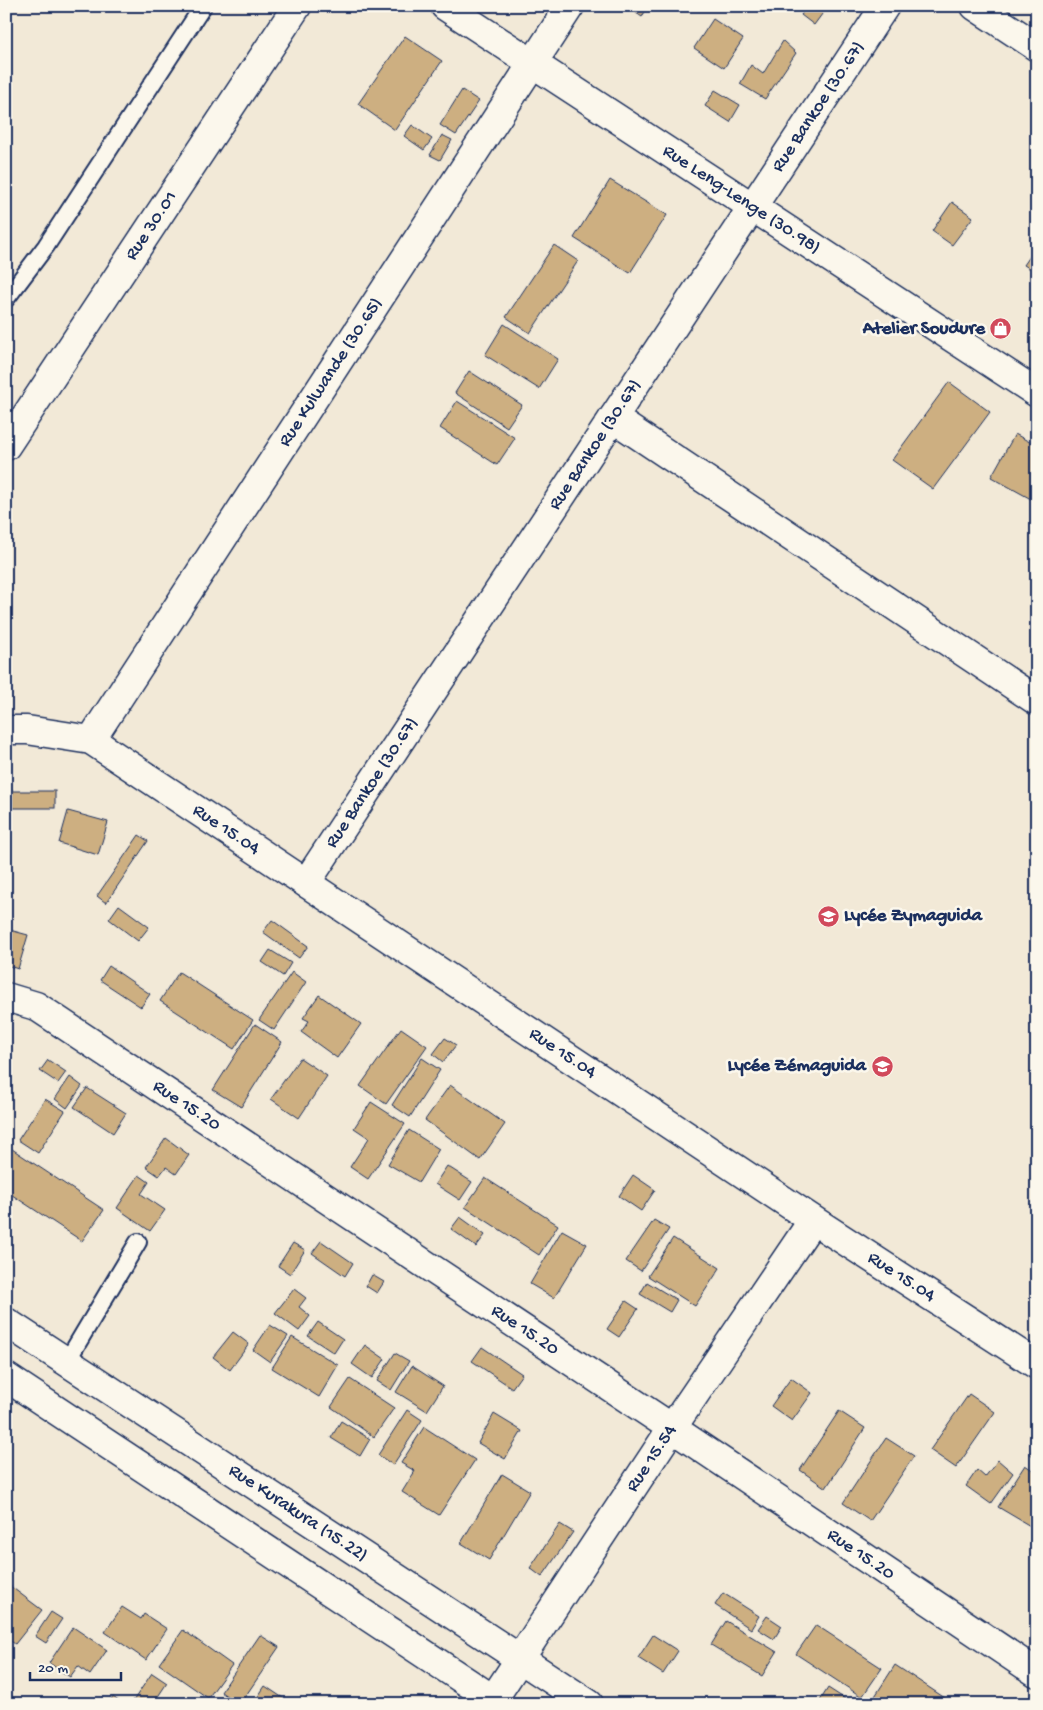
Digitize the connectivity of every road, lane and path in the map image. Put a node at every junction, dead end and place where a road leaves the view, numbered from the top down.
1 (203, 6) edge
2 (297, 6) edge
3 (444, 6) edge
4 (570, 6) edge
5 (885, 6) edge
6 (975, 6) edge
7 (1037, 46) edge
8 (532, 63) junction
9 (753, 208) junction
10 (6, 299) edge
11 (1037, 393) edge
12 (613, 418) junction
13 (6, 446) edge
14 (1037, 701) edge
15 (6, 730) edge
16 (91, 740) junction
17 (306, 883) junction
18 (6, 997) edge
19 (813, 1220) junction
20 (138, 1242) dead end
21 (6, 1322) edge
22 (67, 1361) junction
23 (1037, 1365) edge
24 (6, 1377) edge
25 (672, 1428) junction
26 (521, 1658) junction
27 (1037, 1673) edge
28 (494, 1702) edge
29 (589, 1704) edge

1 - 10 lane
2 - 13 street, Rue 30.01
3 - 8 street, Rue Leng-Lenge (30.98)
4 - 8 street, Rue Kulwande (30.65)
5 - 9 street, Rue Bankoe (30.67)
6 - 7 street
8 - 9 street, Rue Leng-Lenge (30.98)
8 - 16 street, Rue Kulwande (30.65)
9 - 11 street, Rue Leng-Lenge (30.98)
9 - 12 street, Rue Bankoe (30.67)
12 - 14 street
12 - 17 street, Rue Bankoe (30.67)
15 - 16 street
16 - 17 street, Rue 15.04
17 - 19 street, Rue 15.04
18 - 25 street, Rue 15.20
19 - 23 street, Rue 15.04
19 - 25 street, Rue 15.54
20 - 22 lane
21 - 22 street, Rue Kurakura (15.22)
22 - 26 street, Rue Kurakura (15.22)
24 - 28 street
25 - 26 street, Rue 15.54
25 - 27 street, Rue 15.20
26 - 28 street, Rue 15.54
26 - 29 street, Rue Kurakura (15.22)

